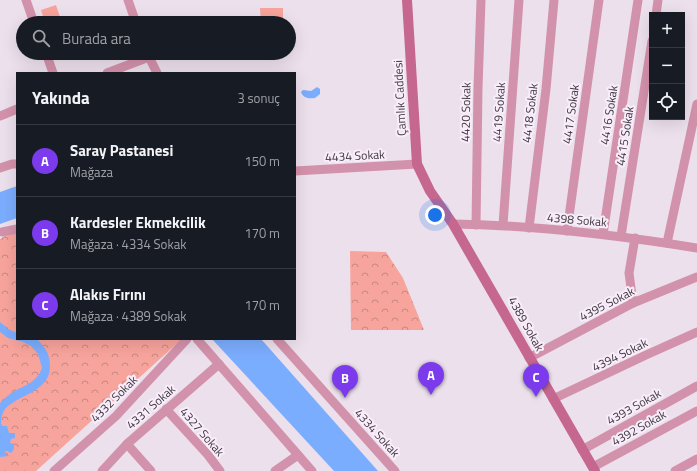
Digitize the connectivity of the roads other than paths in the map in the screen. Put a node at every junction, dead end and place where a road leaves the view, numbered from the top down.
1 (26, 0) edge
2 (128, 0) edge
3 (407, 0) edge
4 (481, 0) edge
5 (519, 0) edge
6 (554, 0) edge
7 (599, 0) edge
8 (638, 0) edge
9 (658, 0) edge
10 (656, 12) edge
11 (32, 16) edge
12 (134, 16) edge
13 (651, 48) edge
14 (48, 60) edge
15 (137, 60) edge
16 (150, 60) edge
17 (53, 72) edge
18 (109, 72) edge
19 (156, 72) edge
20 (697, 104) edge
21 (16, 109) edge
22 (0, 116) edge
23 (694, 131) edge
24 (16, 164) edge
25 (417, 164) junction
26 (0, 168) edge
27 (296, 171) edge
28 (430, 191) joint
29 (453, 224) junction
30 (476, 225) junction
31 (503, 225) junction
32 (528, 228) junction
33 (16, 229) edge
34 (567, 231) junction
35 (2, 232) dead end
36 (603, 234) junction
37 (621, 236) junction
38 (635, 238) junction
39 (666, 243) junction
40 (697, 248) edge
41 (697, 277) edge
42 (633, 303) junction
43 (697, 332) edge
44 (186, 340) edge
45 (198, 340) edge
46 (278, 340) edge
47 (529, 358) junction
48 (219, 364) junction
49 (697, 386) edge
50 (553, 400) junction
51 (166, 409) junction
52 (697, 411) edge
53 (127, 444) junction
54 (582, 450) junction
55 (298, 455) junction
56 (697, 458) edge
57 (594, 469) edge
58 (54, 471) edge
59 (102, 471) edge
60 (151, 471) edge
61 (220, 471) edge
62 (275, 471) edge
63 (312, 471) edge
64 (395, 471) edge
65 (675, 471) edge

1 - 11 street
2 - 12 street
3 - 25 main road, Çamlık Caddesi
4 - 30 street, 4420 Sokak
5 - 31 street, 4419 Sokak
6 - 32 street, 4418 Sokak
7 - 34 street, 4417 Sokak
8 - 36 street, 4416 Sokak
9 - 10 street
13 - 37 street, 4415 Sokak
14 - 17 street
15 - 18 street
16 - 19 street
20 - 23 street
21 - 22 street
23 - 39 street
24 - 26 street
25 - 27 street, 4434 Sokak
25 - 28 main road, Çamlık Caddesi
28 - 29 main road, 4389 Sokak
29 - 30 street, 4398 Sokak
29 - 47 main road, 4389 Sokak
30 - 31 street, 4398 Sokak
31 - 32 street, 4398 Sokak
32 - 34 street, 4398 Sokak
33 - 35 street
34 - 36 street, 4398 Sokak
36 - 37 street, 4398 Sokak
37 - 38 street, 4398 Sokak
38 - 39 street, 4398 Sokak
38 - 42 street
39 - 40 street, 4398 Sokak
41 - 42 street, 4395 Sokak
42 - 47 street, 4395 Sokak
43 - 50 street, 4394 Sokak
44 - 58 street, 4332 Sokak
45 - 48 street
46 - 64 street, 4334 Sokak
47 - 50 main road, 4389 Sokak
48 - 51 street, 4331 Sokak
48 - 55 street
49 - 54 street, 4393 Sokak
50 - 54 main road, 4389 Sokak
51 - 53 street, 4331 Sokak
51 - 61 street, 4327 Sokak
52 - 57 street, 4392 Sokak
53 - 59 street, 4331 Sokak
53 - 60 street
54 - 57 main road, 4389 Sokak
55 - 62 street
55 - 63 street
56 - 65 street

